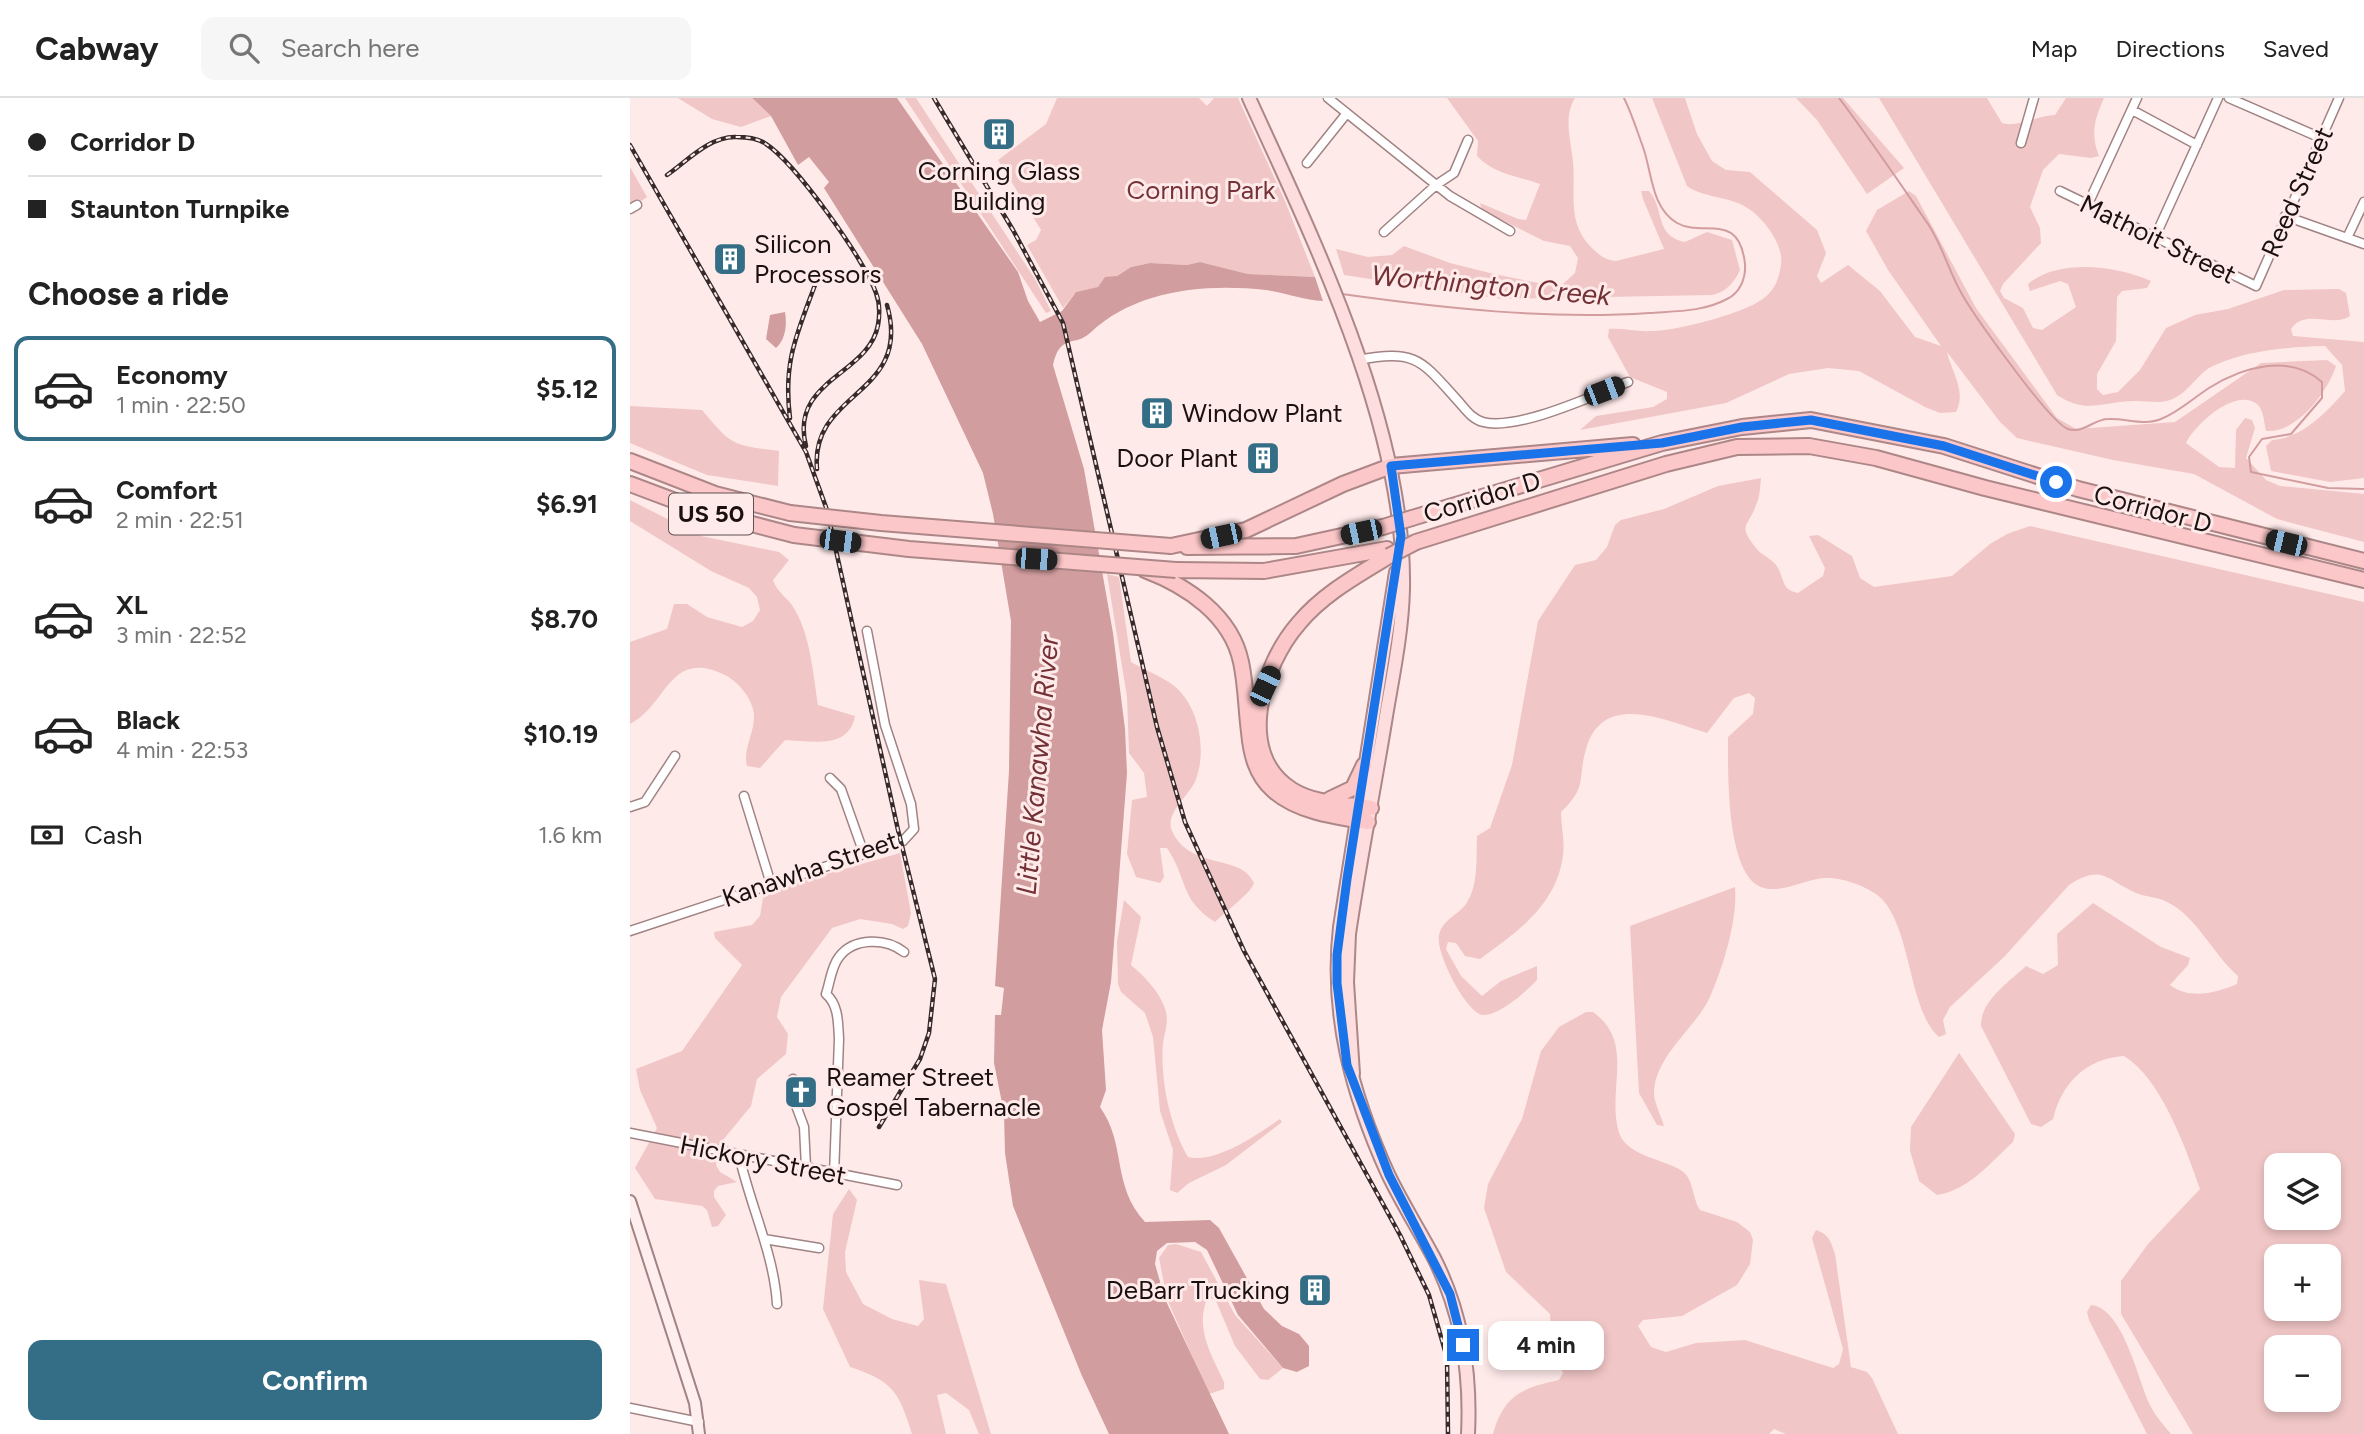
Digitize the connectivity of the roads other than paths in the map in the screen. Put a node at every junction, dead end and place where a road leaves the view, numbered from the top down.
1 (1249, 98) edge
2 (1255, 98) edge
3 (1328, 98) edge
4 (2034, 98) edge
5 (2137, 98) edge
6 (2218, 98) edge
7 (2229, 98) edge
8 (2339, 98) edge
9 (2132, 110) junction
10 (1347, 113) junction
11 (1266, 135) junction
12 (2321, 138) junction
13 (1468, 140) dead end
14 (2021, 143) dead end
15 (2197, 145) junction
16 (1307, 163) dead end
17 (1436, 185) junction
18 (2060, 191) dead end
19 (2364, 202) edge
20 (2088, 204) junction
21 (2285, 216) junction
22 (1510, 231) dead end
23 (1384, 232) dead end
24 (2155, 237) junction
25 (2347, 238) junction
26 (2364, 244) edge
27 (2256, 286) joint
28 (1358, 360) junction
29 (1628, 382) dead end
30 (1662, 443) junction
31 (630, 461) edge
32 (1391, 466) junction
33 (630, 484) edge
34 (1401, 536) junction
35 (1171, 546) junction
36 (1388, 553) junction
37 (2364, 561) edge
38 (1176, 576) junction
39 (2364, 580) edge
40 (867, 631) dead end
41 (675, 756) dead end
42 (1364, 765) junction
43 (830, 778) dead end
44 (744, 796) dead end
45 (1315, 799) junction
46 (630, 807) edge
47 (1363, 814) junction
48 (864, 853) junction
49 (771, 884) junction
50 (630, 931) edge
51 (904, 952) dead end
52 (793, 1079) dead end
53 (630, 1133) edge
54 (739, 1155) junction
55 (806, 1167) junction
56 (834, 1175) junction
57 (897, 1185) dead end
58 (630, 1201) edge
59 (764, 1239) junction
60 (818, 1248) dead end
61 (777, 1304) dead end
62 (630, 1408) edge
63 (699, 1428) edge
64 (1468, 1434) edge

1 - 11 main road
2 - 11 main road
3 - 10 street
4 - 14 street
5 - 9 street
6 - 15 street
7 - 12 street
8 - 12 street, Reed Street
9 - 15 street
9 - 20 street
10 - 16 street
10 - 17 street
11 - 28 main road
12 - 21 street, Reed Street
13 - 17 street
15 - 24 street
17 - 22 street
17 - 23 street
18 - 20 street, Mathoit Street
19 - 25 street
20 - 24 street, Mathoit Street
21 - 25 street
21 - 27 street, Reed Street
24 - 27 street, Mathoit Street
25 - 26 street
28 - 29 street
28 - 32 main road
30 - 32 highway
30 - 35 highway, Corridor D / US 50, bridge
30 - 37 highway, Corridor D / US 50
31 - 35 highway, Corridor D / US 50, bridge
32 - 34 main road
32 - 35 highway
33 - 38 highway, US 50, bridge
34 - 42 main road
34 - 47 main road
36 - 38 highway, US 50
36 - 39 highway, Corridor D, bridge
36 - 45 highway
38 - 47 highway
40 - 48 street, Kanawha Street
41 - 46 street
42 - 45 highway
42 - 47 main road
43 - 48 street
44 - 49 street
45 - 47 highway
47 - 64 main road
48 - 49 street, Kanawha Street
49 - 50 street, Kanawha Street
51 - 56 street
52 - 55 street
53 - 54 street, Hickory Street
54 - 55 street, Hickory Street
54 - 59 street
55 - 56 street, Hickory Street
56 - 57 street, Hickory Street
58 - 63 street
59 - 60 street
59 - 61 street
62 - 63 street

